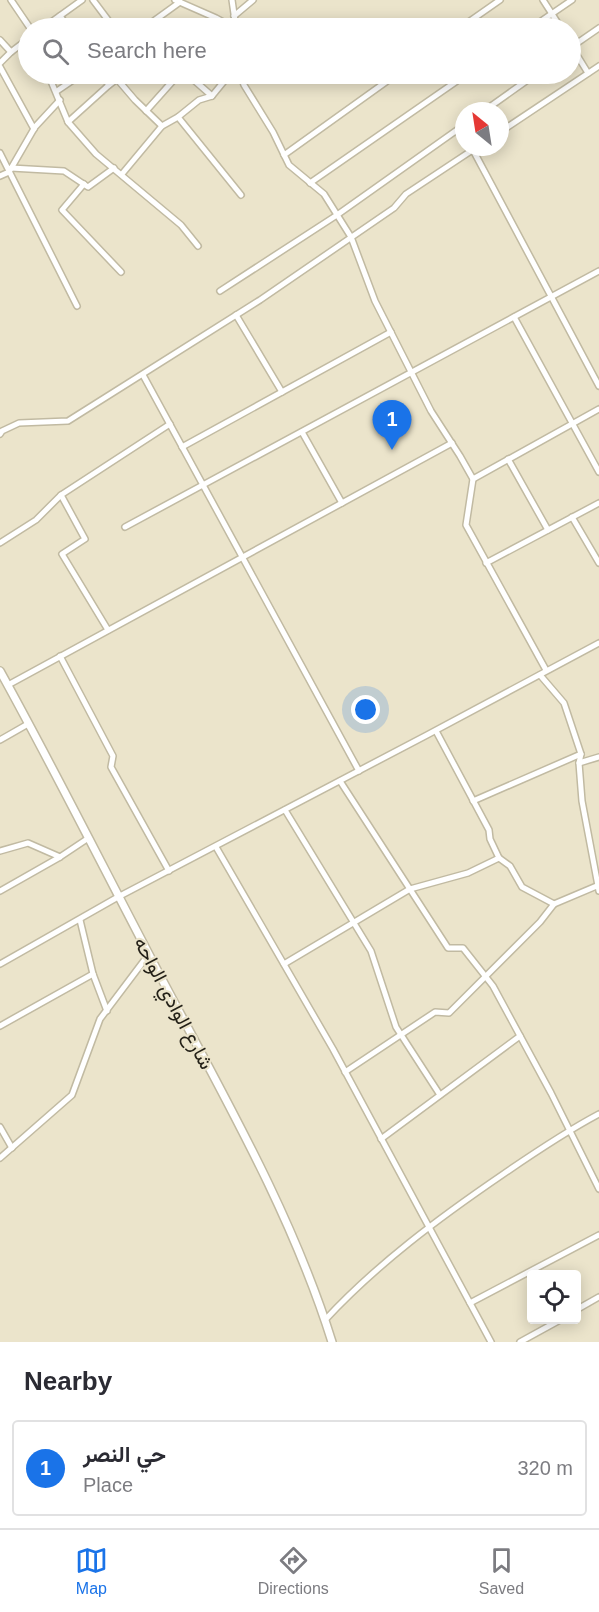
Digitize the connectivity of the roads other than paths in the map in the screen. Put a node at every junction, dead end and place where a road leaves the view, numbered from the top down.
1 (11, 0) edge
2 (82, 0) edge
3 (93, 0) edge
4 (232, 0) edge
5 (253, 0) edge
6 (500, 0) edge
7 (543, 0) edge
8 (572, 0) edge
9 (177, 1) edge
10 (552, 14) junction
11 (60, 16) joint
12 (234, 16) joint
13 (23, 18) edge
14 (57, 18) edge
15 (106, 18) edge
16 (156, 18) edge
17 (216, 18) edge
18 (474, 18) edge
19 (546, 18) edge
20 (555, 18) edge
21 (599, 28) edge
22 (0, 40) edge
23 (581, 40) edge
24 (18, 47) edge
25 (11, 52) junction
26 (581, 62) edge
27 (0, 65) edge
28 (599, 66) edge
29 (588, 73) junction
30 (581, 78) edge
31 (53, 84) edge
32 (68, 84) edge
33 (122, 84) edge
34 (170, 84) edge
35 (198, 84) edge
36 (222, 84) edge
37 (244, 84) edge
38 (383, 84) edge
39 (453, 84) edge
40 (522, 84) edge
41 (572, 84) edge
42 (110, 85) edge
43 (57, 92) junction
44 (212, 96) junction
45 (60, 100) junction
46 (497, 102) edge
47 (146, 111) junction
48 (178, 117) junction
49 (68, 122) junction
50 (162, 126) junction
51 (509, 126) edge
52 (34, 129) junction
53 (455, 131) edge
54 (0, 153) edge
55 (284, 155) junction
56 (463, 156) edge
57 (479, 156) edge
58 (114, 168) junction
59 (10, 170) junction
60 (122, 174) junction
61 (0, 176) edge
62 (310, 183) junction
63 (84, 184) junction
64 (241, 195) dead end
65 (337, 214) junction
66 (351, 237) junction
67 (198, 246) dead end
68 (599, 271) edge
69 (121, 272) dead end
70 (220, 291) dead end
71 (551, 297) junction
72 (77, 306) dead end
73 (236, 315) junction
74 (514, 317) junction
75 (391, 332) junction
76 (411, 373) junction
77 (143, 375) junction
78 (599, 386) edge
79 (282, 392) junction
80 (599, 409) edge
81 (170, 424) junction
82 (572, 424) junction
83 (303, 432) junction
84 (0, 434) edge
85 (452, 443) junction
86 (182, 447) junction
87 (508, 459) junction
88 (599, 472) edge
89 (473, 479) junction
90 (203, 485) junction
91 (62, 495) junction
92 (342, 503) junction
93 (599, 503) edge
94 (572, 517) junction
95 (125, 527) dead end
96 (548, 530) junction
97 (0, 543) edge
98 (596, 551) edge
99 (242, 557) junction
100 (486, 563) junction
101 (599, 563) edge
102 (108, 630) junction
103 (599, 643) edge
104 (60, 656) junction
105 (546, 670) junction
106 (0, 671) edge
107 (540, 675) junction
108 (8, 686) junction
109 (28, 724) junction
110 (436, 731) junction
111 (0, 740) edge
112 (581, 754) junction
113 (599, 757) edge
114 (579, 763) junction
115 (359, 771) junction
116 (340, 781) junction
117 (473, 801) junction
118 (285, 810) junction
119 (87, 839) junction
120 (216, 847) junction
121 (0, 851) edge
122 (60, 857) junction
123 (499, 858) junction
124 (169, 871) junction
125 (599, 885) edge
126 (410, 889) junction
127 (0, 891) edge
128 (599, 891) edge
129 (118, 897) junction
130 (555, 904) junction
131 (80, 920) junction
132 (353, 923) junction
133 (149, 954) junction
134 (0, 964) edge
135 (284, 964) junction
136 (93, 974) junction
137 (485, 976) junction
138 (107, 1011) junction
139 (0, 1026) edge
140 (401, 1034) junction
141 (520, 1036) junction
142 (345, 1071) junction
143 (440, 1095) junction
144 (599, 1114) edge
145 (0, 1127) edge
146 (570, 1130) junction
147 (381, 1139) junction
148 (12, 1148) junction
149 (0, 1158) edge
150 (599, 1189) edge
151 (429, 1227) junction
152 (599, 1235) edge
153 (599, 1297) edge
154 (470, 1303) junction
155 (581, 1307) edge
156 (325, 1320) junction
157 (553, 1324) edge
158 (332, 1342) edge
159 (491, 1342) edge
160 (520, 1342) edge

1 - 13 street
2 - 11 street
3 - 15 street
4 - 12 street
5 - 12 street
6 - 18 street
7 - 10 street
8 - 10 street
9 - 16 street
9 - 17 street
10 - 19 street
10 - 20 street
11 - 14 street
21 - 23 street
22 - 25 street
24 - 25 street
25 - 27 street
26 - 29 street
27 - 52 street
28 - 29 street
29 - 30 street
31 - 43 street
32 - 43 street
33 - 47 street
34 - 47 street
35 - 44 street
36 - 44 street
37 - 55 street
38 - 55 street
39 - 62 street
40 - 46 street
41 - 51 street
42 - 49 street
43 - 45 street
44 - 48 street
45 - 49 street
45 - 52 street
47 - 50 street
48 - 50 street
48 - 64 street
49 - 58 street
50 - 60 street
52 - 59 street
53 - 65 street
54 - 59 street
55 - 62 street
56 - 66 street
57 - 71 street
58 - 60 street
58 - 63 street
59 - 61 street
59 - 63 street
59 - 72 street
60 - 67 street
62 - 65 street
63 - 69 street
65 - 66 street
65 - 70 street
66 - 73 street
66 - 75 street
68 - 71 street
71 - 74 street
71 - 78 street
73 - 77 street
73 - 79 street
74 - 76 street
74 - 82 street
75 - 76 street
75 - 79 street
76 - 83 street
76 - 85 street
77 - 81 street
77 - 84 street
79 - 86 street
80 - 82 street
81 - 86 street
81 - 91 street
82 - 87 street
82 - 88 street
83 - 90 street
83 - 92 street
85 - 89 street
85 - 92 street
86 - 90 street
87 - 89 street
87 - 96 street
89 - 100 street
90 - 95 street
90 - 99 street
91 - 97 street
91 - 102 street
92 - 99 street
93 - 94 street
94 - 96 street
94 - 98 street
96 - 100 street
98 - 101 street
99 - 102 street
99 - 115 street
100 - 105 street
102 - 104 street
103 - 105 street
104 - 108 street
104 - 124 street
105 - 107 street
106 - 108 main road, شارع الوادي الواحه
107 - 110 street
107 - 112 street
108 - 109 main road, شارع الوادي الواحه
109 - 111 street
109 - 119 main road, شارع الوادي الواحه
110 - 115 street
110 - 117 street
112 - 114 street
112 - 117 street
113 - 114 street
114 - 125 street
115 - 116 street
116 - 118 street
116 - 126 street
117 - 123 street
118 - 120 street
118 - 132 street
119 - 122 street
119 - 129 main road, شارع الوادي الواحه
120 - 124 street
120 - 135 street
121 - 122 street
122 - 127 street
123 - 126 street
123 - 130 street
124 - 129 street
125 - 128 street
125 - 130 street
126 - 132 street
126 - 137 street
129 - 131 street
129 - 133 main road, شارع الوادي الواحه
130 - 137 street
131 - 134 street
131 - 136 street
132 - 135 street
132 - 140 street
133 - 138 street
133 - 156 main road, شارع الوادي الواحه
135 - 142 street
136 - 138 street
136 - 139 street
137 - 140 street
137 - 141 street
138 - 148 street
140 - 142 street
140 - 143 street
141 - 143 street
141 - 146 street
142 - 147 street
143 - 147 street
144 - 146 street
145 - 148 street
146 - 150 street
146 - 151 street
147 - 151 street
148 - 149 street
151 - 154 street
151 - 156 street
152 - 154 street
153 - 155 street
154 - 159 street
156 - 158 main road, شارع الوادي الواحه
157 - 160 street

